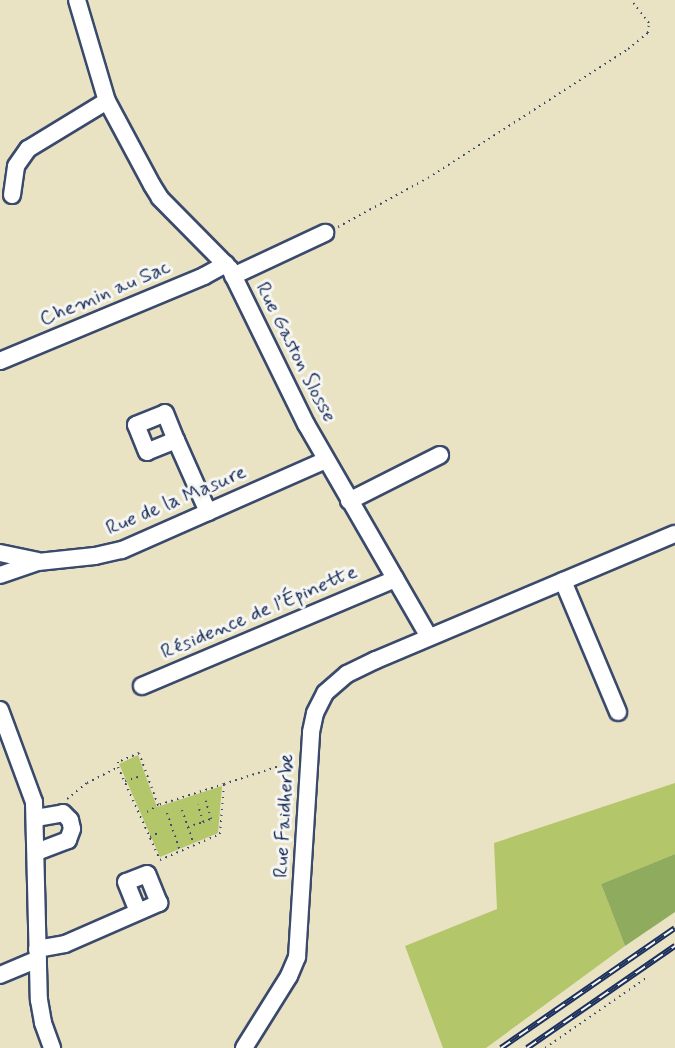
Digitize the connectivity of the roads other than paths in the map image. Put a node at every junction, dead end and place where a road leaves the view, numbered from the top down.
1 (77, 0) edge
2 (107, 101) junction
3 (12, 195) dead end
4 (324, 233) road end
5 (229, 270) junction
6 (0, 361) edge
7 (176, 440) dead end
8 (440, 455) dead end
9 (326, 460) junction
10 (349, 501) junction
11 (208, 512) junction
12 (675, 534) edge
13 (0, 553) edge
14 (38, 562) junction
15 (0, 574) edge
16 (394, 579) junction
17 (563, 581) junction
18 (429, 637) junction
19 (142, 686) dead end
20 (0, 710) edge
21 (618, 712) dead end
22 (36, 818) junction
23 (37, 852) junction
24 (138, 911) dead end
25 (38, 954) junction
26 (0, 975) edge
27 (52, 1048) edge
28 (244, 1048) edge

1 - 2 street, Rue Gaston Slosse
2 - 3 street
2 - 5 street, Rue Gaston Slosse
4 - 5 street, Chemin au Sac
5 - 6 street, Chemin au Sac
5 - 9 street, Rue Gaston Slosse
7 - 11 street
8 - 10 street
9 - 10 street, Rue Gaston Slosse
9 - 11 street, Rue de la Masure
10 - 16 street, Rue Gaston Slosse
11 - 14 street, Rue de la Masure
12 - 17 street, Rue Faidherbe
13 - 14 street, Rue de la Masure
14 - 15 street, Rue de la Masure
16 - 18 street, Rue Gaston Slosse
16 - 19 street, Résidence de l’Épinette
17 - 18 street, Rue Faidherbe
17 - 21 street
18 - 28 street, Rue Faidherbe
20 - 22 street
22 - 23 street
22 - 23 street
23 - 25 street
24 - 25 street
25 - 26 street
25 - 27 street

